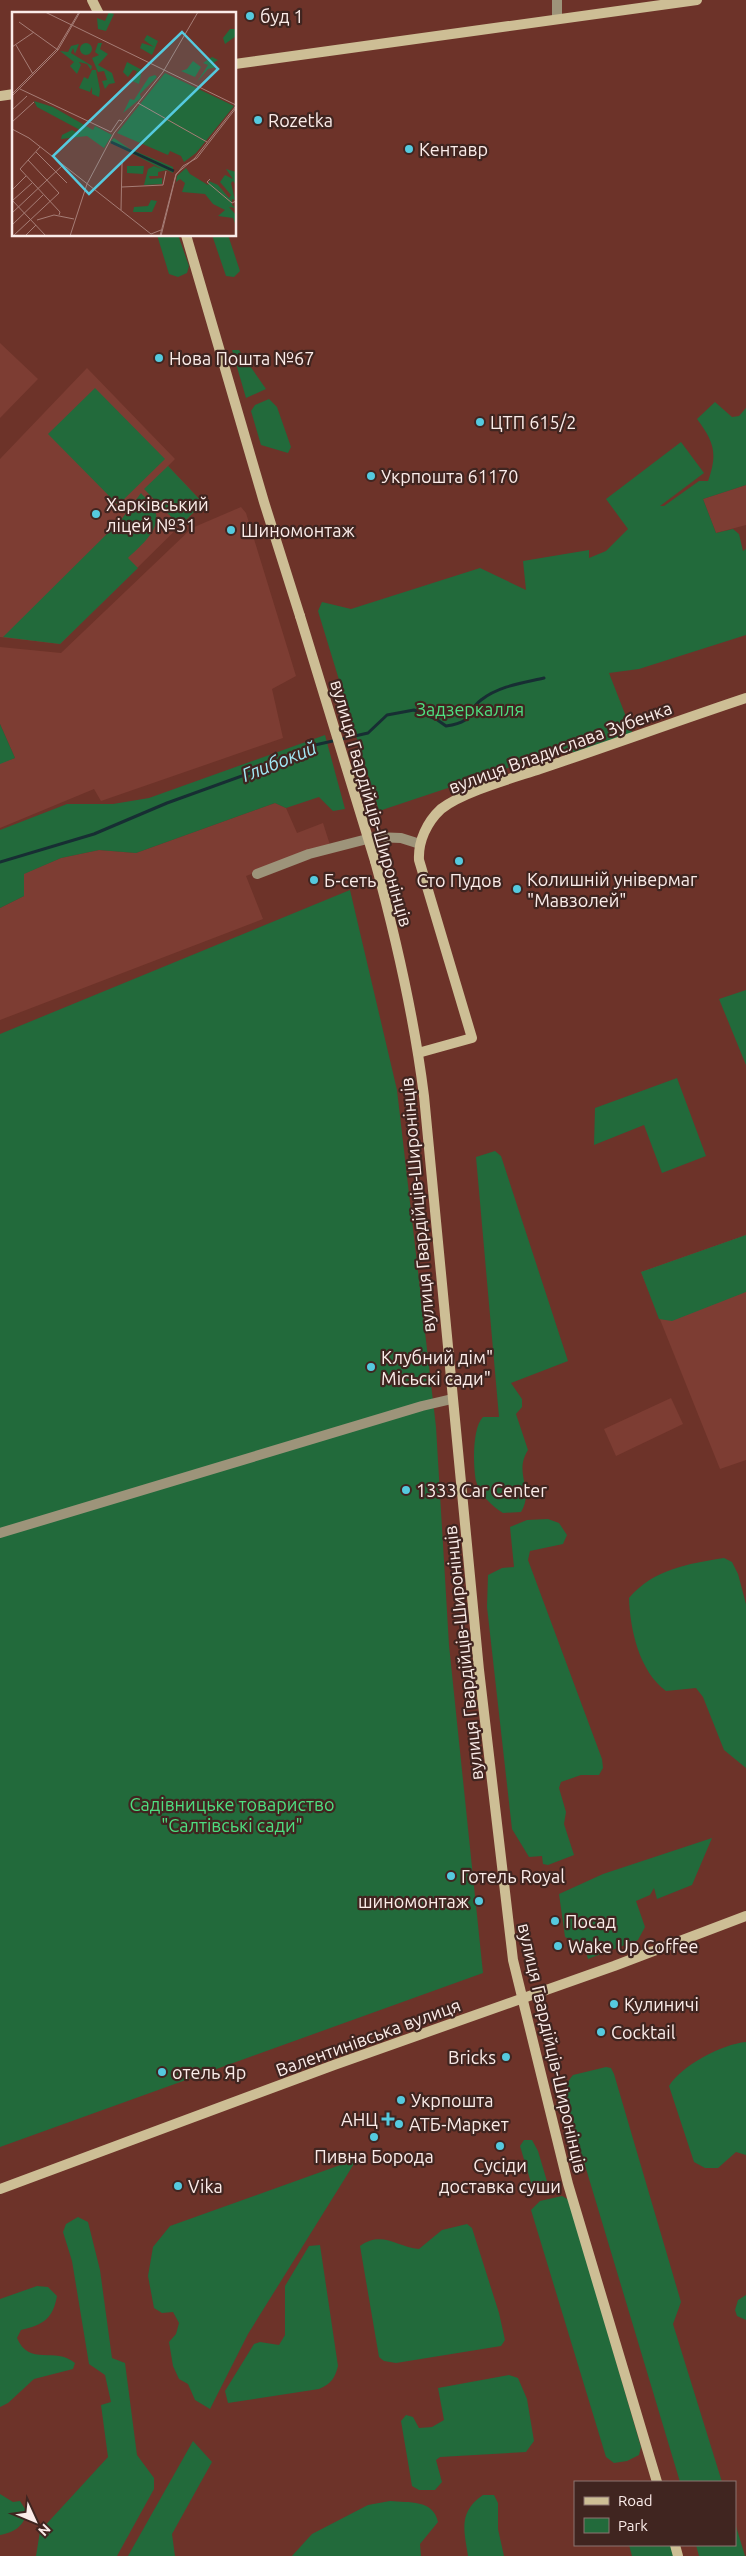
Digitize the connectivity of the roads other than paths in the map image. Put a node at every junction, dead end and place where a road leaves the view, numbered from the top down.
1 (92, 0) edge
2 (557, 0) edge
3 (697, 0) edge
4 (98, 12) edge
5 (557, 19) junction
6 (236, 64) edge
7 (186, 236) edge
8 (746, 698) edge
9 (420, 844) junction
10 (257, 874) dead end
11 (418, 1053) junction
12 (452, 1399) junction
13 (0, 1533) edge
14 (746, 1916) edge
15 (522, 1999) junction
16 (0, 2188) edge
17 (657, 2481) edge

1 - 4 main road
2 - 5 street
3 - 5 main road
5 - 6 main road
7 - 11 main road, вулиця Гвардійців-Широнінців, bridge
8 - 9 main road, вулиця Владислава Зубенка
9 - 10 street
9 - 11 main road, вулиця Владислава Зубенка
11 - 12 main road, вулиця Гвардійців-Широнінців
12 - 13 street
12 - 15 main road, вулиця Гвардійців-Широнінців
14 - 15 main road, Валентинівська вулиця
15 - 16 main road, Валентинівська вулиця
15 - 17 main road, вулиця Гвардійців-Широнінців

